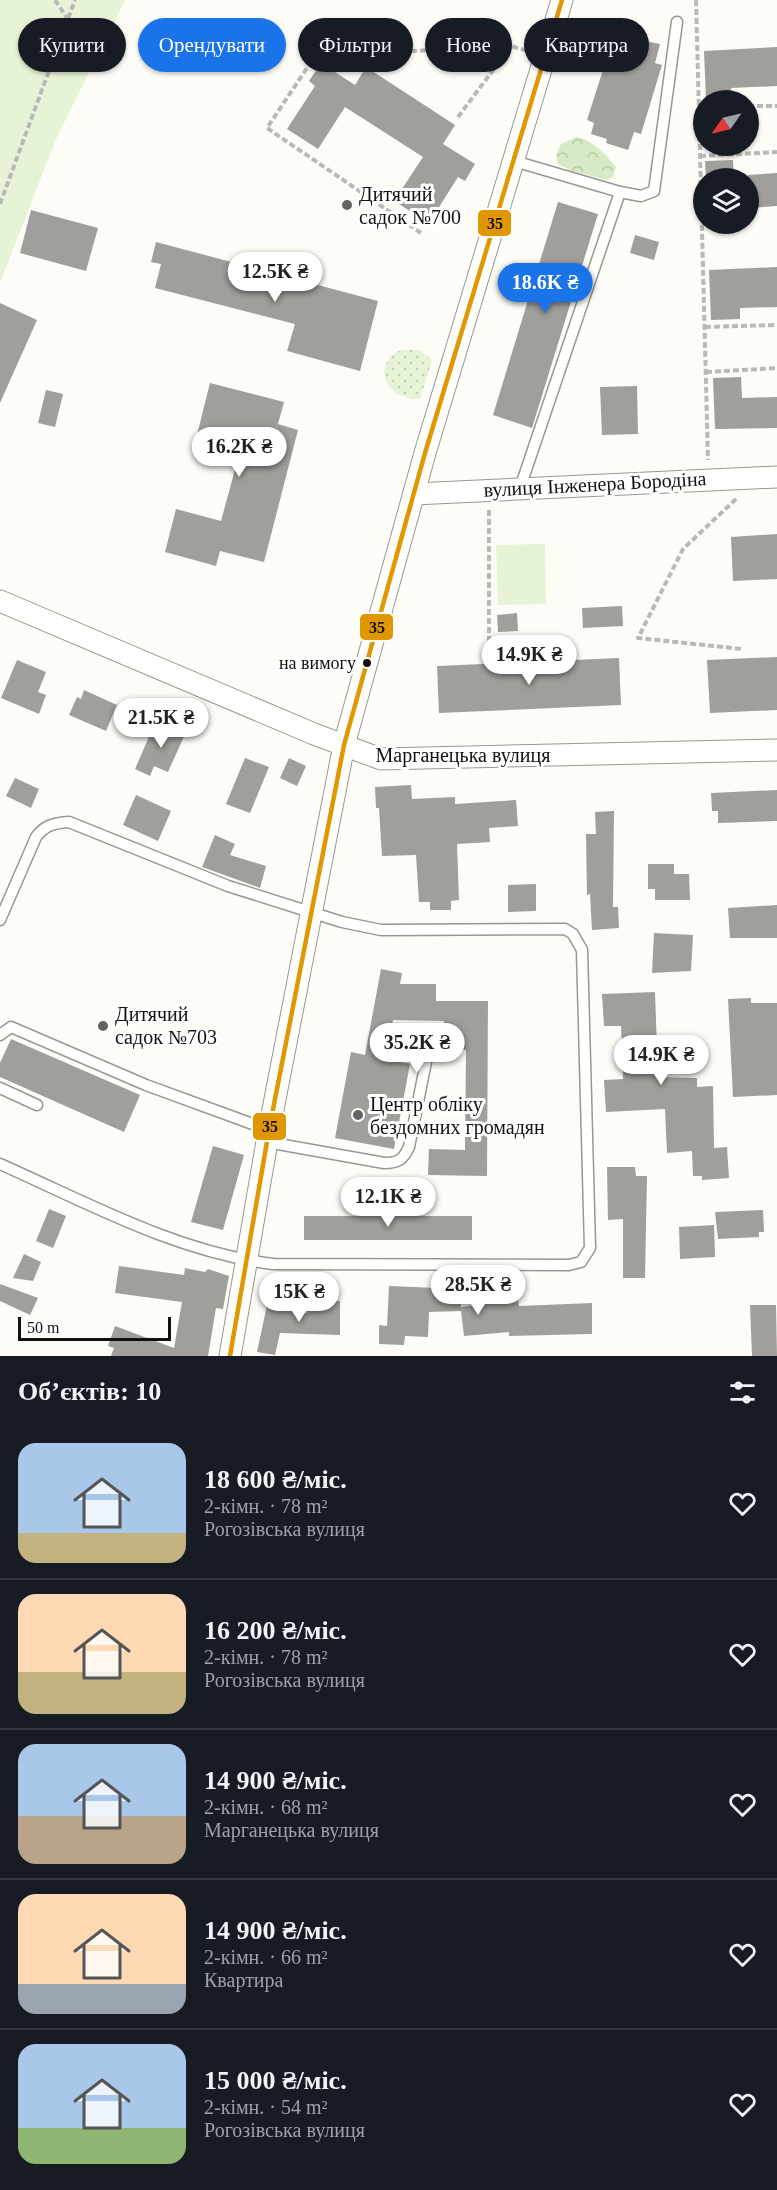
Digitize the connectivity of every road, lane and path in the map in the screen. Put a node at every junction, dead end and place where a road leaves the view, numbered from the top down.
1 (55, 0) edge
2 (75, 0) edge
3 (562, 0) edge
4 (696, 0) edge
5 (67, 18) edge
6 (68, 18) edge
7 (677, 22) dead end
8 (512, 46) edge
9 (518, 48) dead end
10 (425, 50) edge
11 (49, 72) edge
12 (492, 72) edge
13 (700, 90) edge
14 (777, 105) edge
15 (759, 106) edge
16 (458, 117) dead end
17 (777, 152) edge
18 (759, 153) edge
19 (700, 156) edge
20 (514, 161) junction
21 (620, 192) junction
22 (0, 204) edge
23 (421, 233) dead end
24 (777, 325) edge
25 (705, 327) junction
26 (777, 368) edge
27 (706, 372) junction
28 (777, 477) edge
29 (708, 478) junction
30 (520, 488) junction
31 (743, 492) dead end
32 (414, 494) junction
33 (489, 509) dead end
34 (0, 601) edge
35 (489, 642) dead end
36 (742, 649) dead end
37 (344, 745) junction
38 (777, 750) edge
39 (313, 914) junction
40 (0, 920) edge
41 (0, 1035) edge
42 (426, 1062) dead end
43 (0, 1088) edge
44 (38, 1105) dead end
45 (268, 1136) junction
46 (0, 1164) edge
47 (246, 1261) junction
48 (230, 1356) edge

1 - 5 path
2 - 6 path
3 - 20 street
4 - 13 path
7 - 21 lane
8 - 9 path
10 - 23 path
11 - 22 path
12 - 16 path
14 - 15 path
17 - 18 path
19 - 25 path
20 - 21 lane
20 - 32 street
21 - 30 lane
24 - 25 path
25 - 27 path
26 - 27 path
27 - 29 path
28 - 29 street, вулиця Інженера Бородіна
29 - 30 street, вулиця Інженера Бородіна
30 - 32 street, вулиця Інженера Бородіна
31 - 36 path
32 - 37 street
33 - 35 path
34 - 37 street, Марганецька вулиця
37 - 38 street, Марганецька вулиця
37 - 39 street
39 - 40 lane
39 - 45 street
39 - 47 lane
41 - 45 lane
42 - 45 lane
43 - 44 lane
45 - 47 street
46 - 47 lane
47 - 48 street

